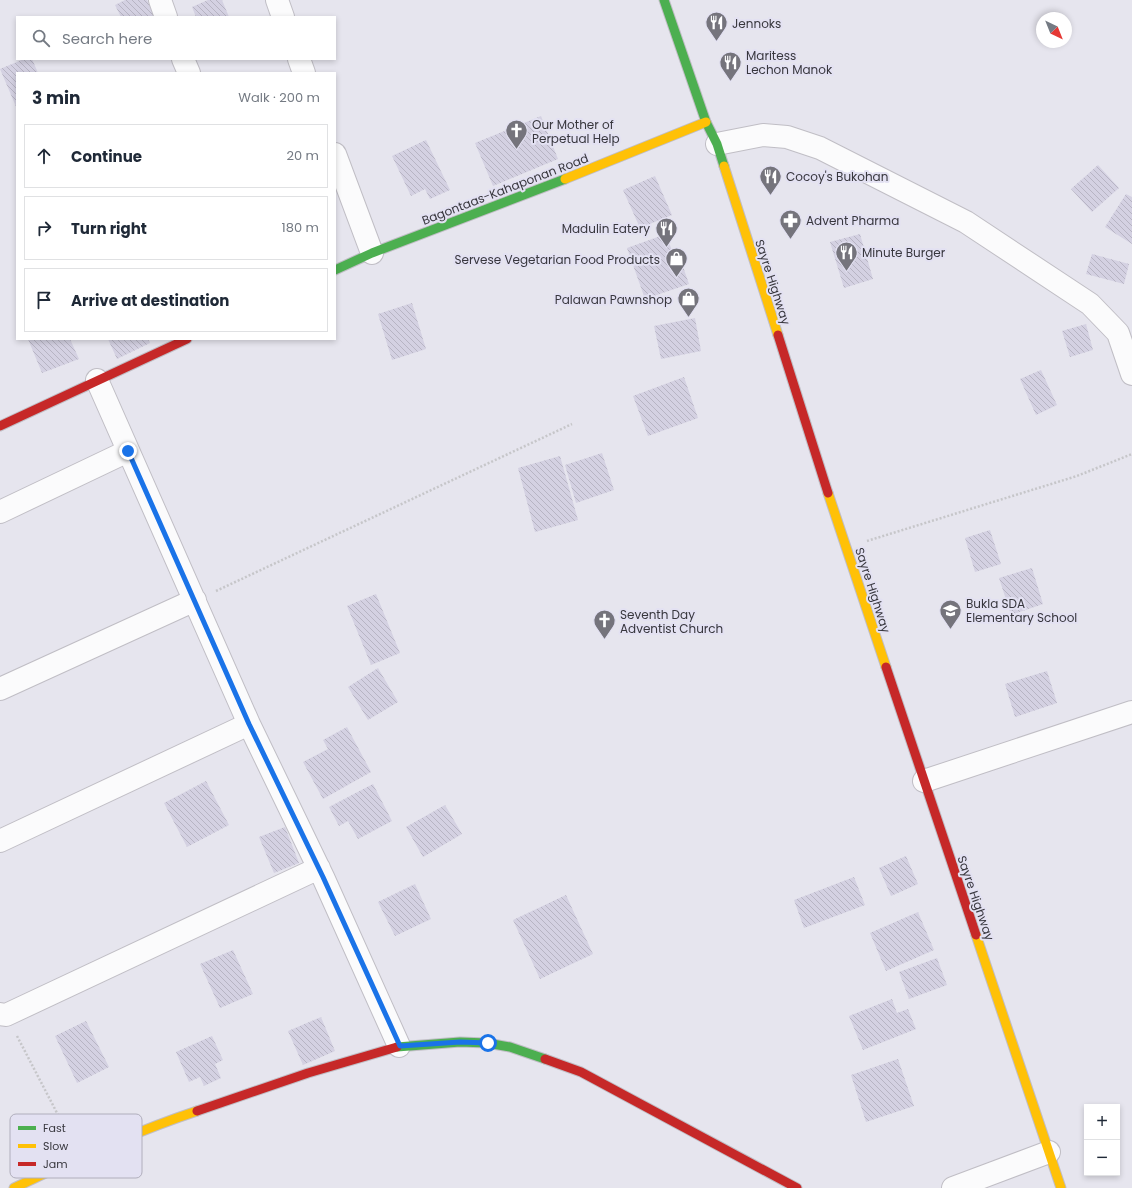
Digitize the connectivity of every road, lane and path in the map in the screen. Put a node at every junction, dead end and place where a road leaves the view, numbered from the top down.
1 (160, 0) edge
2 (277, 0) edge
3 (664, 0) edge
4 (166, 16) edge
5 (283, 16) edge
6 (183, 60) edge
7 (299, 60) edge
8 (189, 72) edge
9 (304, 72) edge
10 (706, 122) junction
11 (717, 144) junction
12 (336, 157) edge
13 (372, 253) junction
14 (336, 270) edge
15 (185, 340) edge
16 (1132, 374) edge
17 (97, 380) junction
18 (572, 424) dead end
19 (0, 426) edge
20 (128, 451) junction
21 (1132, 454) edge
22 (0, 512) edge
23 (846, 548) junction
24 (195, 600) junction
25 (0, 690) edge
26 (1132, 712) edge
27 (249, 724) junction
28 (924, 781) junction
29 (0, 842) edge
30 (319, 868) junction
31 (3, 1014) edge
32 (400, 1046) junction
33 (57, 1114) edge
34 (142, 1131) edge
35 (1049, 1152) junction
36 (34, 1178) edge
37 (14, 1188) edge
38 (797, 1188) edge
39 (953, 1188) edge
40 (1061, 1188) edge

1 - 4 street
2 - 5 street
3 - 10 main road, Sayre Highway
6 - 8 street
7 - 9 street
10 - 11 main road, Sayre Highway
10 - 13 main road, Bagontaas-Kahaponan Road
11 - 16 street
11 - 23 main road, Sayre Highway
12 - 13 street
13 - 14 main road, Bagontaas-Kahaponan Road
15 - 17 main road
17 - 19 main road
17 - 20 street
18 - 24 path
20 - 22 street
20 - 24 street
21 - 23 path
23 - 28 main road, Sayre Highway
24 - 25 street
24 - 27 street
26 - 28 street
27 - 29 street
27 - 30 street
28 - 35 main road, Sayre Highway
30 - 31 street
30 - 32 street
31 - 33 path
32 - 34 main road
32 - 38 main road
35 - 39 street
35 - 40 main road, Sayre Highway
36 - 37 main road

